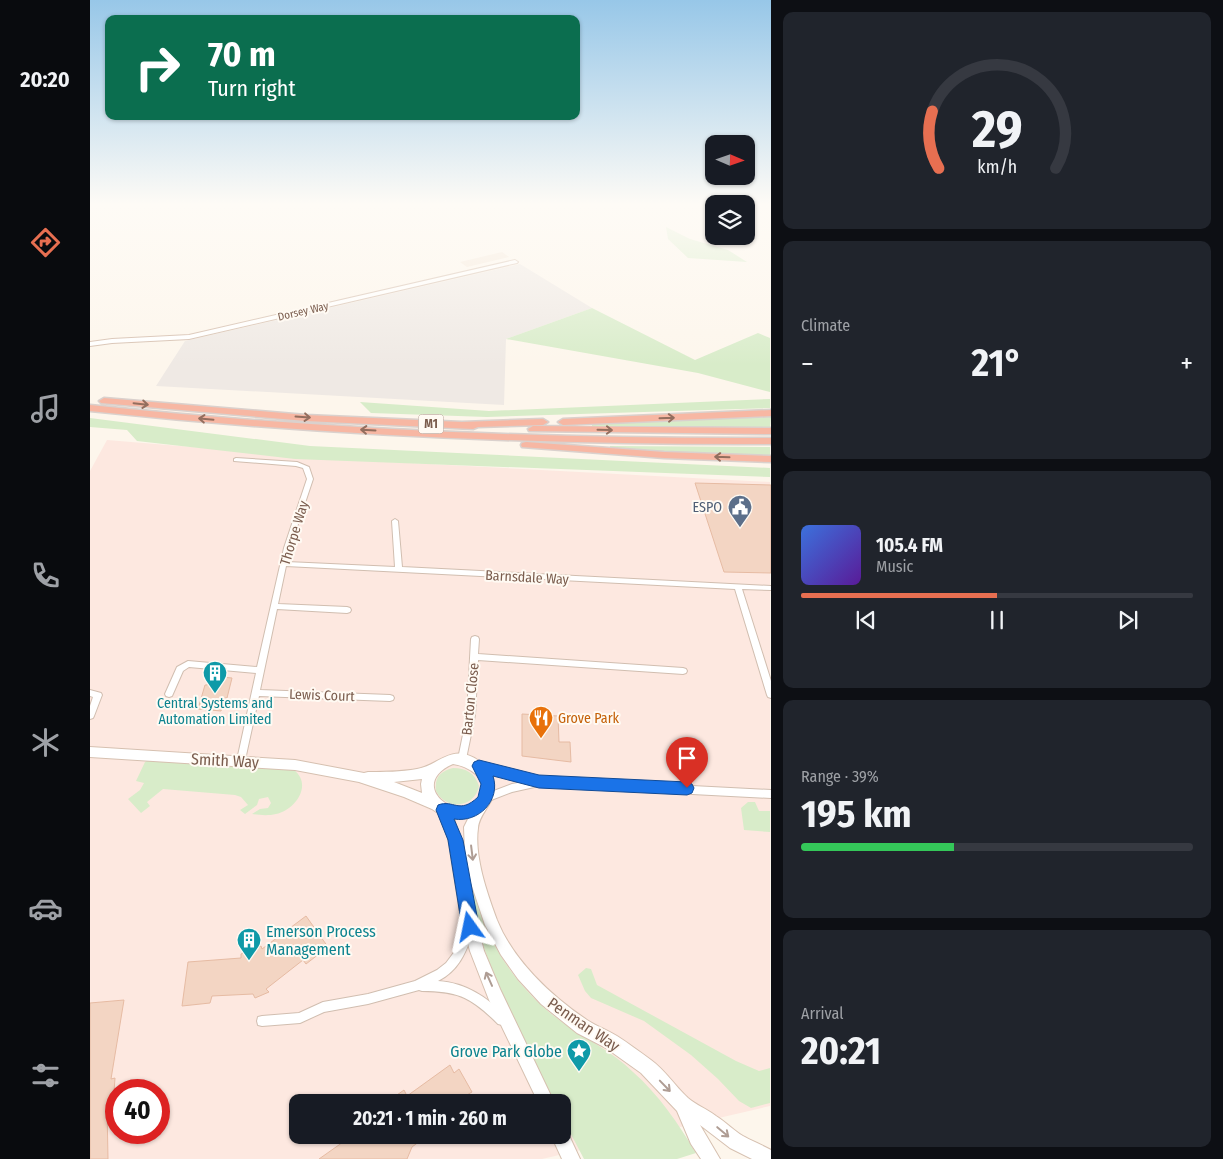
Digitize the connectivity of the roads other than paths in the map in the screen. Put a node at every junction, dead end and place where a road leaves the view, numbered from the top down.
1 (515, 262) dead end
2 (90, 344) edge
3 (91, 402) edge
4 (770, 413) edge
5 (408, 423) junction
6 (770, 431) edge
7 (416, 433) junction
8 (770, 441) edge
9 (770, 459) edge
10 (236, 460) dead end
11 (395, 521) dead end
12 (284, 564) junction
13 (399, 570) junction
14 (738, 586) junction
15 (770, 588) edge
16 (274, 606) junction
17 (346, 610) dead end
18 (475, 639) dead end
19 (474, 657) junction
20 (260, 670) junction
21 (683, 671) dead end
22 (90, 692) edge
23 (255, 692) junction
24 (169, 694) dead end
25 (770, 695) edge
26 (390, 698) dead end
27 (90, 716) edge
28 (90, 752) edge
29 (462, 759) junction
30 (241, 760) junction
31 (479, 766) junction
32 (431, 772) junction
33 (359, 777) junction
34 (539, 782) junction
35 (770, 794) edge
36 (483, 802) junction
37 (439, 807) junction
38 (470, 927) junction
39 (416, 986) junction
40 (262, 1021) dead end
41 (511, 1028) junction
42 (542, 1094) edge
43 (683, 1105) junction
44 (564, 1144) edge
45 (571, 1159) edge
46 (711, 1159) edge
47 (770, 1159) edge

1 - 2 street, Dorsey Way
3 -> 5 highway, M1
7 -> 3 highway, M1
5 -> 4 highway
5 -> 6 highway, M1
7 - 8 highway, M1
9 -> 7 highway
10 - 12 street, Thorpe Way
11 - 13 street
12 - 13 street, Barnsdale Way
12 - 16 street, Thorpe Way
13 - 14 street, Barnsdale Way
14 - 15 street, Barnsdale Way
14 - 25 street
16 - 17 street
16 - 20 street, Thorpe Way
18 - 19 street, Barton Close
19 - 21 street
19 - 29 street, Barton Close
20 - 23 street, Thorpe Way
20 - 24 street
22 - 27 street
23 - 26 street, Lewis Court
23 - 30 street, Thorpe Way
28 - 30 street, Smith Way
29 - 31 street
29 - 32 street
30 - 33 street, Smith Way
31 - 34 street
31 - 36 street
32 - 33 street, Smith Way
32 - 37 street
33 - 37 street, Smith Way
34 - 35 street
34 - 36 street
36 - 37 street
36 -> 43 street, Penman Way
37 - 38 street
38 - 39 street
41 -> 38 street
39 - 40 street
39 - 41 street
41 - 42 street
43 - 46 street
43 -> 47 street, Penman Way
44 - 45 street

